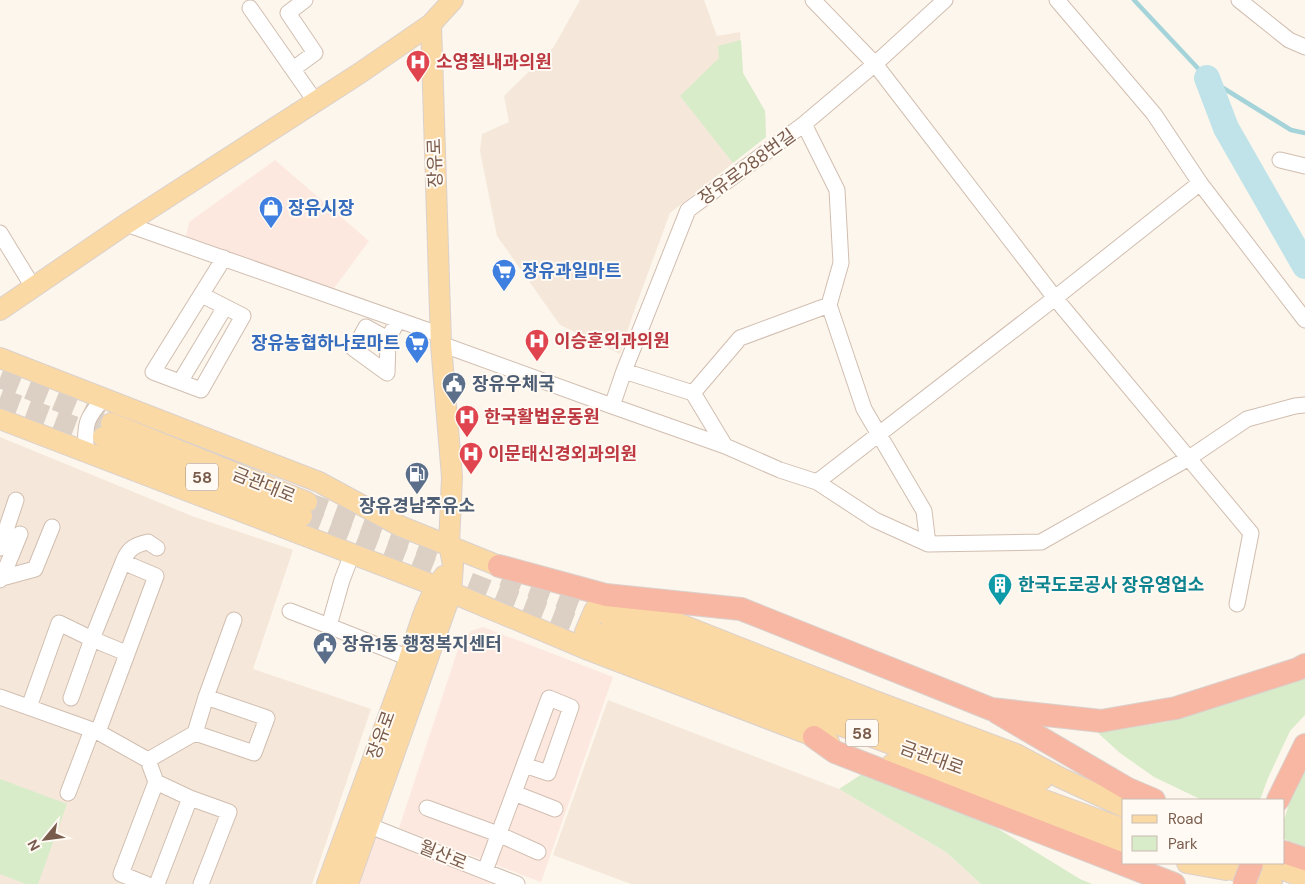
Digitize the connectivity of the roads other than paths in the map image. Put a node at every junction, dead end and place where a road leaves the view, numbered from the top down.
1 (305, 0) edge
2 (453, 0) edge
3 (813, 0) edge
4 (945, 0) edge
5 (1058, 0) edge
6 (1239, 0) edge
7 (250, 8) dead end
8 (431, 24) junction
9 (1305, 47) edge
10 (875, 64) junction
11 (293, 69) junction
12 (315, 101) junction
13 (804, 124) junction
14 (1280, 160) dead end
15 (1305, 166) edge
16 (1200, 183) junction
17 (126, 224) junction
18 (0, 233) edge
19 (224, 258) junction
20 (33, 287) junction
21 (202, 295) junction
22 (1055, 298) junction
23 (829, 305) junction
24 (225, 306) junction
25 (0, 310) edge
26 (398, 320) junction
27 (1305, 320) edge
28 (388, 339) dead end
29 (441, 340) junction
30 (0, 358) edge
31 (624, 371) junction
32 (180, 382) junction
33 (694, 393) junction
34 (106, 398) junction
35 (1305, 405) edge
36 (612, 406) junction
37 (0, 419) edge
38 (107, 430) tunnel mouth
39 (878, 435) junction
40 (725, 446) junction
41 (86, 452) junction
42 (1189, 458) junction
43 (319, 482) junction
44 (817, 482) junction
45 (16, 500) dead end
46 (303, 517) junction
47 (52, 527) dead end
48 (20, 534) dead end
49 (448, 544) junction
50 (928, 544) junction
51 (0, 548) edge
52 (157, 548) dead end
53 (352, 554) junction
54 (122, 562) junction
55 (499, 566) joint
56 (1, 579) edge
57 (444, 590) junction
58 (1237, 604) dead end
59 (290, 611) dead end
60 (605, 615) junction
61 (234, 620) dead end
62 (329, 626) junction
63 (92, 639) junction
64 (591, 652) junction
65 (126, 653) junction
66 (409, 658) junction
67 (1305, 665) edge
68 (0, 697) edge
69 (206, 697) junction
70 (71, 698) dead end
71 (29, 707) junction
72 (991, 709) junction
73 (95, 731) junction
74 (195, 733) junction
75 (814, 737) junction
76 (1305, 745) edge
77 (148, 760) junction
78 (524, 765) dead end
79 (156, 782) junction
80 (68, 793) dead end
81 (514, 793) junction
82 (190, 798) junction
83 (1152, 799) edge
84 (1278, 799) edge
85 (1122, 806) edge
86 (427, 808) dead end
87 (555, 809) dead end
88 (1122, 809) edge
89 (370, 826) junction
90 (1122, 828) edge
91 (498, 834) junction
92 (1122, 845) edge
93 (538, 852) dead end
94 (1285, 852) edge
95 (1305, 859) edge
96 (1122, 864) edge
97 (1123, 864) edge
98 (1192, 864) edge
99 (1217, 864) edge
100 (1268, 864) edge
101 (485, 871) junction
102 (1246, 873) edge
103 (1305, 878) edge
104 (117, 879) edge
105 (146, 884) edge
106 (157, 884) edge
107 (201, 884) edge
108 (327, 884) edge
109 (348, 884) edge
110 (517, 884) edge
111 (1174, 884) edge
112 (1272, 884) edge

1 - 11 street
2 - 8 main road
3 - 10 street
4 - 10 street, 장유로288번길
5 - 16 street
6 - 9 street
7 - 11 street
8 - 12 main road
8 - 29 main road, 장유로
10 - 13 street, 장유로288번길
10 - 22 street
11 - 12 street
12 - 17 main road
13 - 23 street
13 - 31 street, 장유로288번길
14 - 15 street
16 - 22 street
16 - 27 street
17 - 19 street
17 - 20 main road
18 - 20 street
19 - 21 street
19 - 26 street
20 - 25 main road
21 - 24 street
21 - 32 street
22 - 39 street
22 - 42 street
23 - 33 street
23 - 39 street
24 - 32 street
24 - 32 street
26 - 28 street
26 - 29 street
29 - 36 street
29 - 49 main road, 장유로
30 - 34 main road
31 - 33 street
31 - 36 street, 장유로288번길
33 - 40 street
34 - 41 street
34 - 43 main road
35 - 42 street
36 - 40 street
37 - 41 main road
38 - 46 main road, 금관대로 / 58
39 - 44 street
39 - 50 street
40 - 44 street
41 - 46 main road
42 - 50 street
42 - 58 street
43 - 46 main road
43 - 49 main road
44 - 50 street
45 - 51 street
46 - 53 main road
47 - 56 street
48 - 56 street
49 - 55 main road
49 - 57 main road, 장유로
52 - 54 street
53 - 57 main road
53 - 62 street
54 - 63 street
54 - 65 street
55 - 60 highway
57 - 64 main road
57 - 66 main road, 장유로
57 - 89 main road, 장유로
59 - 62 street
60 - 64 main road
60 - 72 highway
60 - 85 main road
60 - 88 main road, 금관대로 / 58
60 - 90 main road, 금관대로 / 58
61 - 69 street
62 - 66 street
63 - 65 street
63 - 70 street
63 - 71 street
64 - 75 main road
65 - 73 street
66 - 108 main road, 장유로
67 - 72 highway
68 - 71 street
69 - 74 street
69 - 74 street
71 - 73 street
72 - 83 highway
73 - 77 street
73 - 80 street
74 - 77 street
75 - 92 main road
75 - 96 highway
76 - 84 highway
77 - 79 street
78 - 81 street
79 - 82 street
79 - 104 street
81 - 87 street
81 - 91 street
82 - 106 street
82 - 107 street
86 - 91 street
89 - 101 street, 월산로
89 - 109 main road, 장유로
91 - 93 street
91 - 101 street
94 - 95 highway
97 - 111 highway
98 - 102 main road
99 - 102 main road
100 - 103 main road
101 - 110 street, 월산로
102 - 112 main road
104 - 105 street

